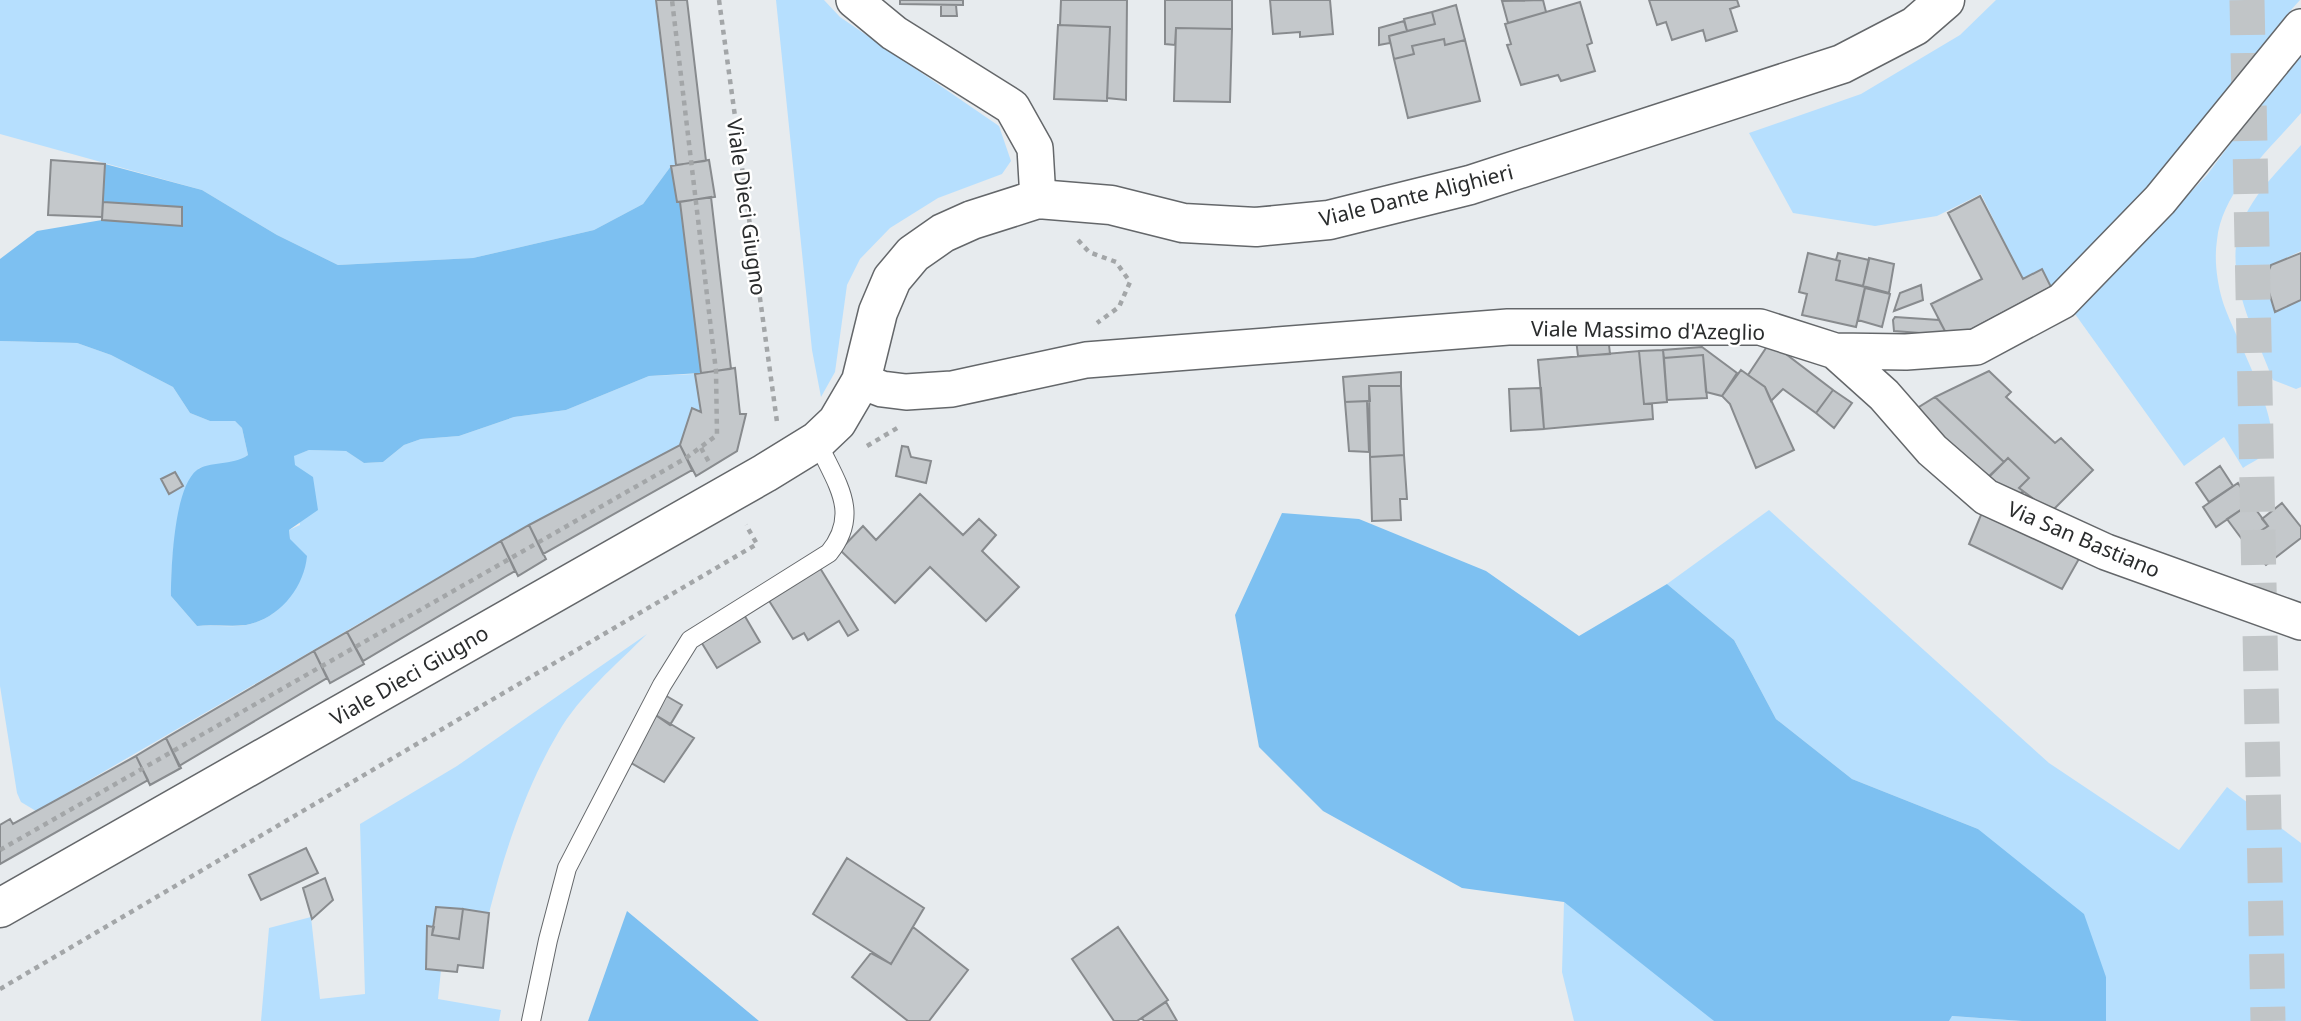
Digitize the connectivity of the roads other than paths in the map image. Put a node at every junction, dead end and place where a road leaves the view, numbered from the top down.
1 (854, 0) edge
2 (1945, 0) edge
3 (2301, 27) edge
4 (1049, 200) junction
5 (1835, 351) junction
6 (861, 381) junction
7 (817, 441) junction
8 (2301, 622) edge
9 (0, 908) edge
10 (531, 1021) edge

1 - 4 street
2 - 4 main road, Viale Dante Alighieri
3 - 5 street, Viale Massimo d'Azeglio
4 - 6 main road, Viale Dante Alighieri
5 - 6 street, Viale Massimo d'Azeglio
5 - 8 street, Via San Bastiano
6 - 7 main road, Viale Dante Alighieri
7 - 9 main road, Viale Dieci Giugno
7 - 10 lane

